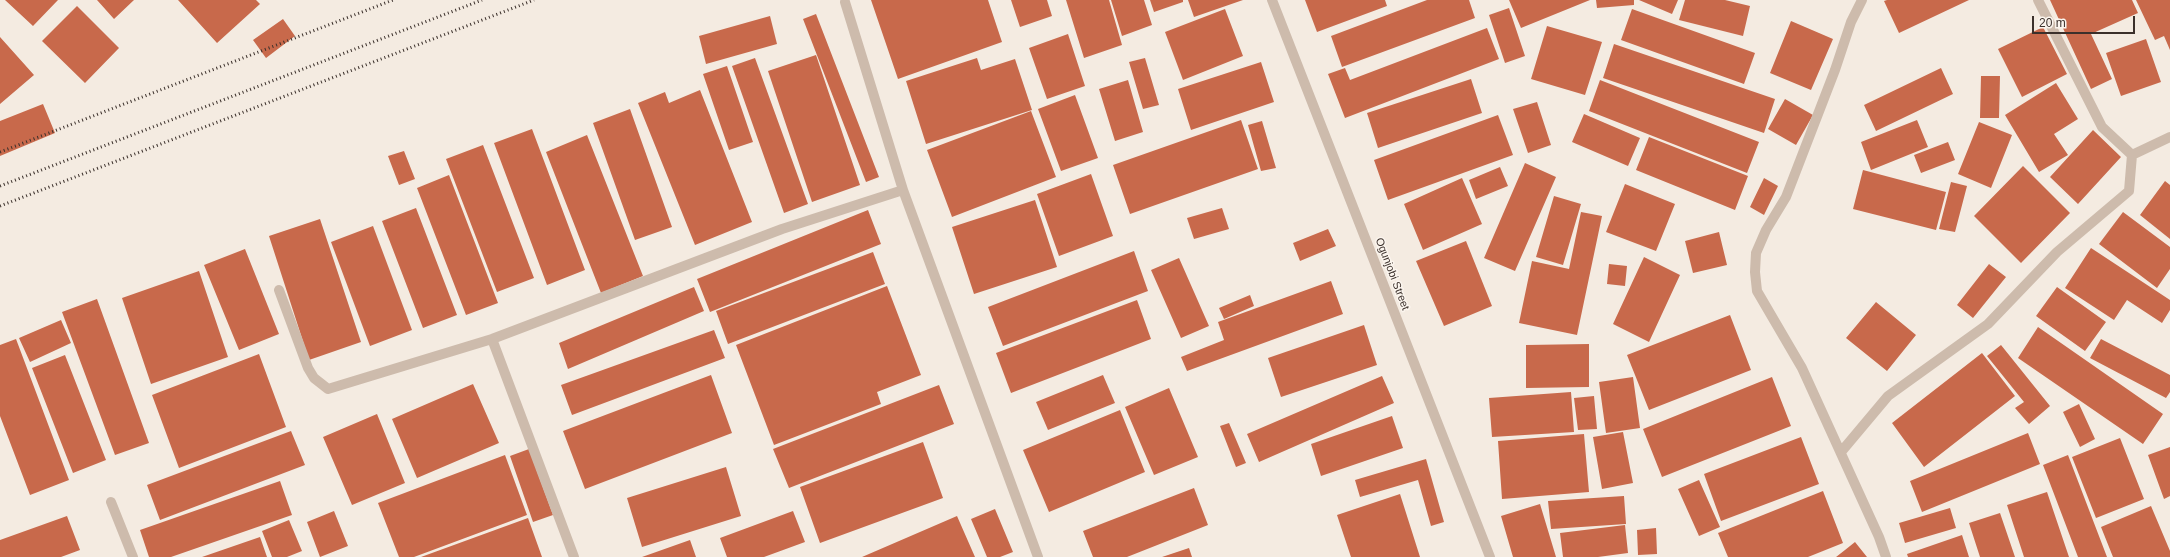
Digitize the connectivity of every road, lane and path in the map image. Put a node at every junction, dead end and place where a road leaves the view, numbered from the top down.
1 (1272, 0) edge
2 (1862, 0) edge
3 (2038, 0) edge
4 (845, 2) dead end
5 (2170, 137) edge
6 (2132, 155) junction
7 (903, 190) junction
8 (280, 290) dead end
9 (492, 339) junction
10 (1841, 452) junction
11 (111, 502) dead end
12 (133, 557) edge
13 (574, 557) edge
14 (1038, 557) edge
15 (1490, 557) edge
16 (1886, 557) edge

1 - 15 street, Ogunjobi Street
2 - 10 street
3 - 6 street
4 - 7 street
5 - 6 street
6 - 10 street
7 - 9 street
7 - 14 street
8 - 9 street
9 - 13 street
10 - 16 street
11 - 12 street

